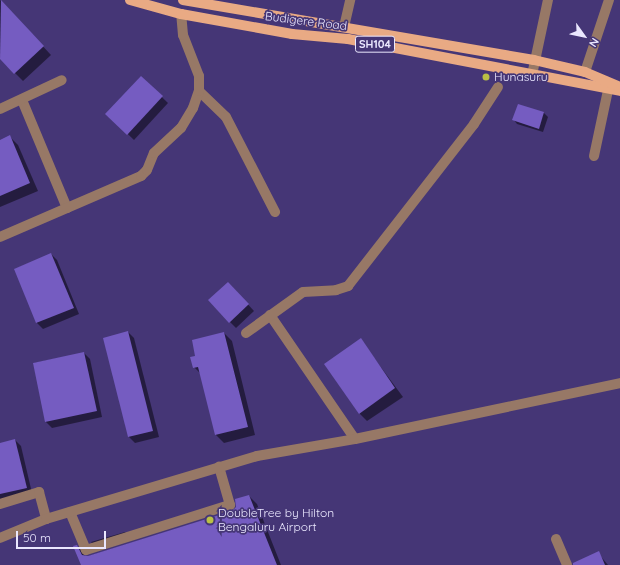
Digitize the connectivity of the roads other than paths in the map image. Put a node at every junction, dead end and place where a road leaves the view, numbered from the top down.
1 (130, 0) edge
2 (183, 0) edge
3 (350, 0) edge
4 (548, 0) edge
5 (609, 0) edge
6 (181, 14) junction
7 (344, 27) junction
8 (534, 60) junction
9 (585, 72) junction
10 (532, 74) junction
11 (62, 80) dead end
12 (498, 87) dead end
13 (620, 87) edge
14 (608, 90) junction
15 (199, 91) junction
16 (620, 91) edge
17 (22, 100) junction
18 (0, 109) edge
19 (594, 156) dead end
20 (67, 208) junction
21 (275, 212) dead end
22 (0, 237) edge
23 (270, 315) junction
24 (246, 333) dead end
25 (620, 383) edge
26 (355, 439) junction
27 (219, 467) junction
28 (0, 504) edge
29 (70, 512) junction
30 (46, 519) junction
31 (0, 538) edge
32 (556, 539) dead end
33 (567, 565) edge

1 - 6 main road, Budigere Road / SH104
2 - 7 main road, Budigere Road / SH104
3 - 7 street
4 - 8 street
5 - 9 street
6 - 10 main road, Budigere Road / SH104
6 - 15 street
7 - 8 main road, Budigere Road / SH104
8 - 9 main road, Budigere Road / SH104
8 - 10 street
9 - 13 main road, Budigere Road / SH104
10 - 14 main road, Budigere Road / SH104
11 - 17 street
12 - 23 street
14 - 16 main road, Budigere Road / SH104
14 - 19 street
15 - 20 street
15 - 21 street
17 - 18 street
17 - 20 street
20 - 22 street
23 - 24 street
23 - 26 street
25 - 26 street
26 - 27 street
27 - 29 street
27 - 29 street
28 - 30 street
29 - 30 street
30 - 31 street
32 - 33 street

